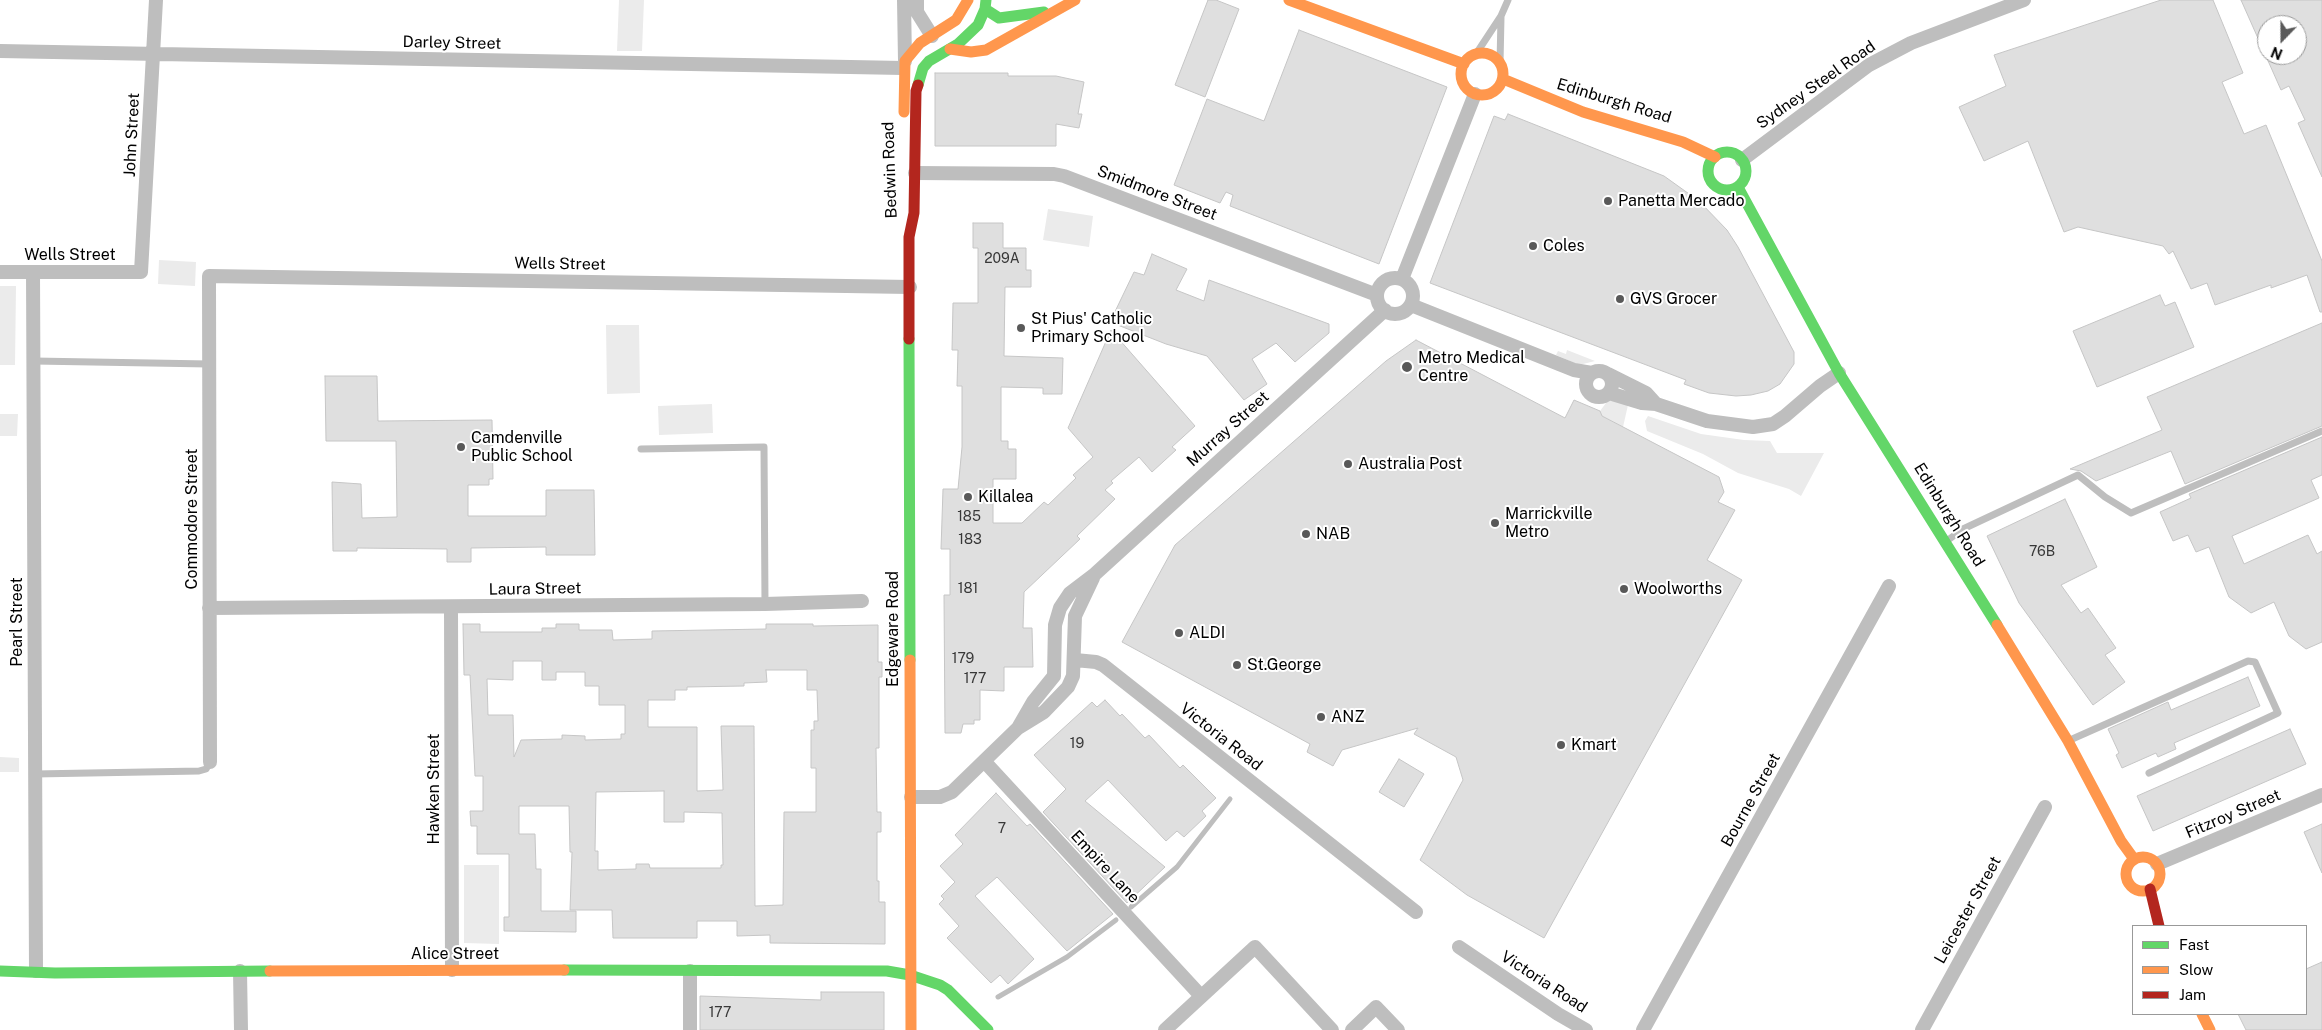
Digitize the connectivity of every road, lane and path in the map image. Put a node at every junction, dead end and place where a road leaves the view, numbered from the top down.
1 (156, 0) edge
2 (904, 0) edge
3 (917, 0) edge
4 (968, 0) edge
5 (1288, 0) edge
6 (1508, 0) edge
7 (2024, 0) edge
8 (982, 3) edge
9 (1070, 3) edge
10 (1501, 16) junction
11 (932, 36) junction
12 (950, 49) junction
13 (0, 51) edge
14 (1476, 54) junction
15 (154, 55) junction
16 (1500, 62) junction
17 (1464, 64) junction
18 (904, 65) junction
19 (1503, 79) junction
20 (1475, 94) junction
21 (1715, 157) junction
22 (1742, 160) junction
23 (915, 173) junction
24 (1738, 187) junction
25 (909, 228) junction
26 (0, 272) edge
27 (33, 272) junction
28 (141, 272) joint
29 (209, 276) joint
30 (1402, 279) junction
31 (910, 286) junction
32 (1378, 295) junction
33 (1411, 305) junction
34 (1385, 310) junction
35 (34, 361) junction
36 (209, 364) junction
37 (1592, 373) junction
38 (1839, 373) junction
39 (1608, 374) junction
40 (1609, 393) junction
41 (1656, 404) junction
42 (2322, 431) edge
43 (641, 449) dead end
44 (1946, 542) junction
45 (1095, 574) junction
46 (1889, 586) dead end
47 (862, 601) dead end
48 (765, 604) junction
49 (451, 607) junction
50 (209, 608) junction
51 (1075, 660) junction
52 (1018, 728) junction
53 (2068, 741) junction
54 (984, 761) junction
55 (210, 762) joint
56 (2149, 773) dead end
57 (35, 774) junction
58 (2322, 795) edge
59 (911, 796) junction
60 (2045, 807) dead end
61 (2134, 859) junction
62 (2157, 864) junction
63 (2150, 889) junction
64 (1416, 912) dead end
65 (2159, 925) edge
66 (1459, 947) dead end
67 (240, 970) junction
68 (452, 970) junction
69 (0, 971) edge
70 (36, 971) junction
71 (690, 971) junction
72 (910, 975) junction
73 (1201, 996) junction
74 (2202, 1015) edge
75 (241, 1030) edge
76 (690, 1030) edge
77 (911, 1030) edge
78 (988, 1030) edge
79 (1165, 1030) edge
80 (1332, 1030) edge
81 (1352, 1030) edge
82 (1398, 1030) edge
83 (1586, 1030) edge
84 (1643, 1030) edge
85 (1922, 1030) edge
86 (2210, 1030) edge

1 - 15 street, John Street
2 - 18 street
3 - 11 street
4 - 11 street
5 - 17 street
6 - 10 lane
7 - 22 street, Sydney Steel Road
8 - 9 street
8 - 12 street, Bedwin Road
9 - 12 street
10 - 14 lane
10 - 16 lane
11 - 18 street
12 - 23 street, Bedwin Road
13 - 15 street, Darley Street
14 - 16 street
14 - 17 street
15 - 18 street, Darley Street
15 - 28 street, John Street
16 - 19 street
17 - 20 street
18 - 25 street, Bedwin Road
19 - 20 street
19 - 21 street, Edinburgh Road
20 - 30 street
21 - 22 street
21 - 24 street
22 - 24 street
23 - 25 street, Bedwin Road
23 - 32 street, Smidmore Street
24 - 38 street, Edinburgh Road
25 - 31 street, Edgeware Road
26 - 27 street, Wells Street
27 - 28 street, Wells Street
27 - 35 street, Pearl Street
29 - 31 street, Wells Street
29 - 36 street, Commodore Street
30 - 32 street
30 - 33 street
31 - 59 street, Edgeware Road
32 - 34 street
33 - 34 street
33 - 37 street
34 - 45 street, Murray Street
35 - 36 lane
35 - 57 street, Pearl Street
36 - 50 street, Commodore Street
37 - 39 street
37 - 40 street
38 - 41 street
38 - 44 street, Edinburgh Road
39 - 40 street
39 - 41 street
40 - 41 street
42 - 44 lane
43 - 48 lane
44 - 53 street, Edinburgh Road
45 - 51 street, Murray Street
45 - 52 street, Murray Street
46 - 84 street, Bourne Street
47 - 48 street, Laura Street
48 - 49 street, Laura Street
49 - 50 street, Laura Street
49 - 68 street, Hawken Street
50 - 55 street, Commodore Street
51 - 52 street
51 - 64 street, Victoria Road
52 - 54 street
53 - 56 lane
53 - 61 street, Edinburgh Road
54 - 59 street
54 - 73 street, Empire Lane
55 - 57 lane
57 - 70 street, Pearl Street
58 - 62 street, Fitzroy Street
59 - 72 street, Edgeware Road
60 - 85 street, Leicester Street
61 - 62 street
61 - 63 street
62 - 63 street
63 - 65 street
66 - 83 street, Victoria Road
67 - 68 street, Alice Street
67 - 70 street, Alice Street
67 - 75 street
68 - 71 street, Alice Street
69 - 70 street, Alice Street
71 - 72 street, Alice Street
71 - 76 street
72 - 77 street, Edgeware Road
72 - 78 street, Alice Street
73 - 79 street
73 - 80 street
74 - 86 street
81 - 82 street

